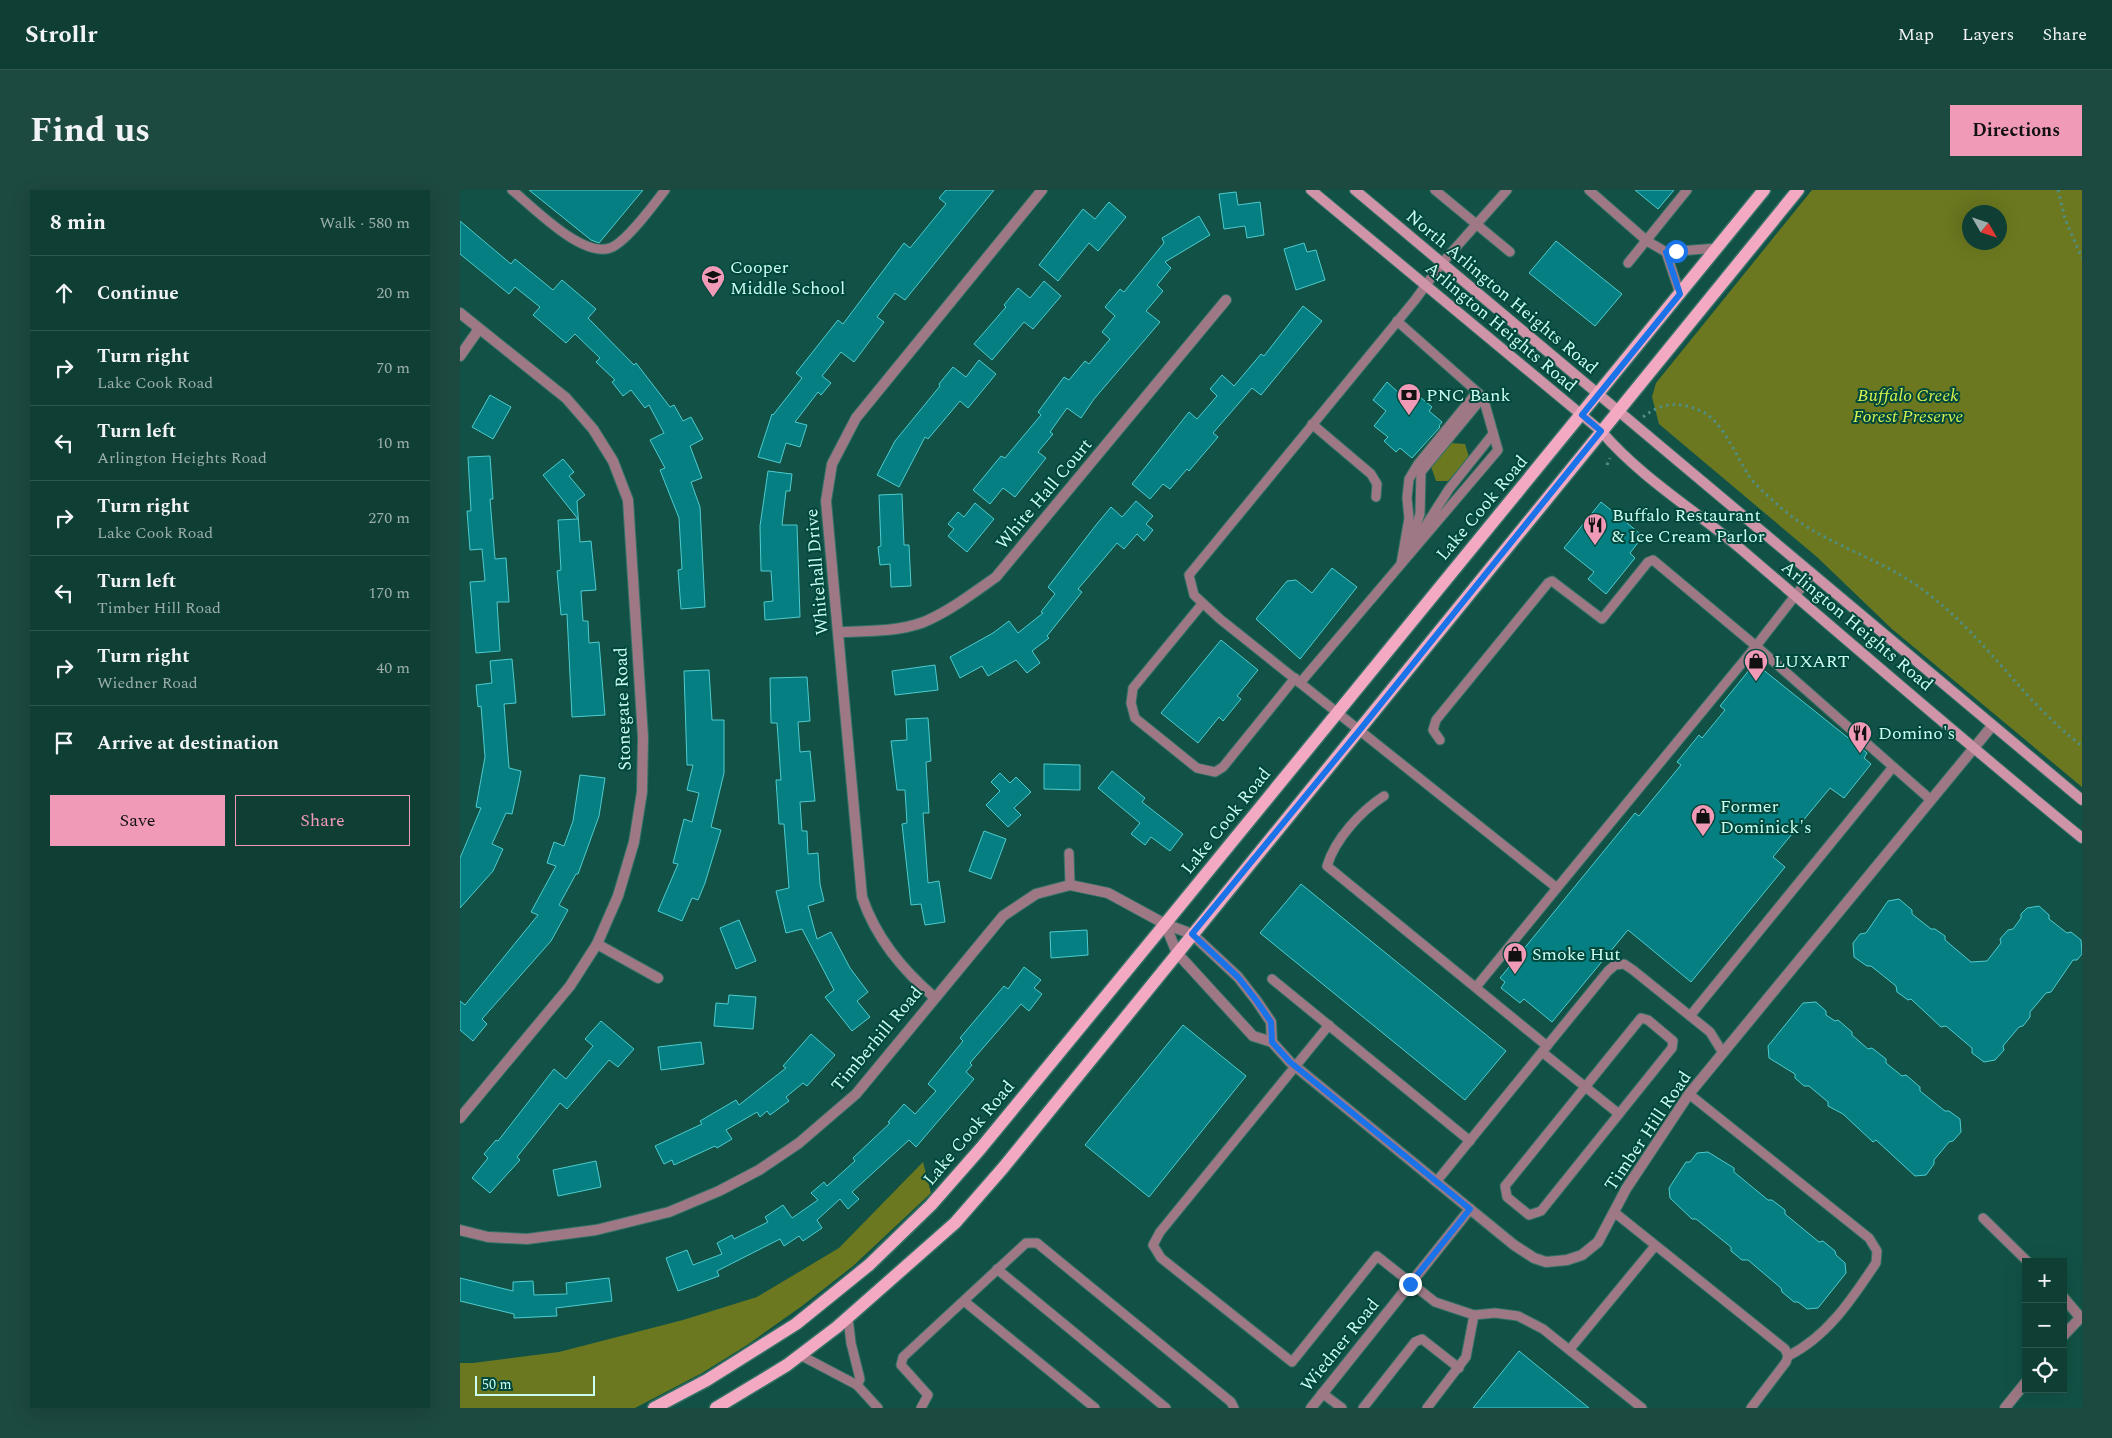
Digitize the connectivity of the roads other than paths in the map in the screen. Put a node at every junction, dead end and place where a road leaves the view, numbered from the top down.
1 (512, 190) edge
2 (665, 190) edge
3 (1042, 190) edge
4 (1311, 190) edge
5 (1355, 190) edge
6 (1435, 190) edge
7 (1507, 190) edge
8 (1589, 190) edge
9 (1687, 190) edge
10 (1764, 190) edge
11 (1798, 190) edge
12 (1477, 226) junction
13 (1647, 242) junction
14 (1718, 248) junction
15 (1510, 252) dead end
16 (1666, 252) junction
17 (1442, 263) junction
18 (1628, 263) dead end
19 (1425, 286) junction
20 (1680, 294) junction
21 (1226, 300) dead end
22 (460, 313) edge
23 (1397, 321) junction
24 (479, 329) junction
25 (460, 356) edge
26 (1480, 394) junction
27 (1601, 398) junction
28 (1617, 411) junction
29 (1582, 415) junction
30 (1312, 424) junction
31 (1601, 431) junction
32 (1493, 434) junction
33 (1376, 497) dead end
34 (1401, 565) junction
35 (1812, 574) junction
36 (1795, 595) junction
37 (1202, 604) junction
38 (839, 632) junction
39 (1756, 646) junction
40 (1297, 680) junction
41 (1336, 712) junction
42 (1992, 726) junction
43 (1359, 731) junction
44 (1440, 740) dead end
45 (1974, 747) junction
46 (1893, 767) junction
47 (1384, 796) dead end
48 (1931, 800) junction
49 (2082, 800) edge
50 (2082, 838) edge
51 (1069, 853) dead end
52 (1070, 885) junction
53 (1557, 888) junction
54 (1165, 924) junction
55 (1192, 934) junction
56 (598, 944) junction
57 (1177, 953) junction
58 (658, 978) dead end
59 (1272, 978) dead end
60 (1476, 988) junction
61 (934, 996) junction
62 (1690, 1016) junction
63 (1329, 1025) junction
64 (1272, 1042) junction
65 (1544, 1049) junction
66 (1723, 1053) junction
67 (1294, 1066) junction
68 (1585, 1087) junction
69 (1689, 1094) junction
70 (1619, 1114) junction
71 (460, 1118) edge
72 (1470, 1141) junction
73 (1436, 1182) junction
74 (1470, 1209) junction
75 (1614, 1212) junction
76 (1984, 1218) dead end
77 (460, 1230) edge
78 (1655, 1246) junction
79 (2024, 1258) edge
80 (997, 1269) junction
81 (1410, 1284) junction
82 (964, 1301) junction
83 (2067, 1301) edge
84 (1474, 1315) junction
85 (2081, 1316) edge
86 (848, 1318) junction
87 (2067, 1332) edge
88 (1570, 1349) junction
89 (800, 1355) junction
90 (1788, 1356) junction
91 (1459, 1368) junction
92 (857, 1384) junction
93 (2022, 1387) edge
94 (1322, 1393) junction
95 (654, 1408) edge
96 (716, 1408) edge
97 (878, 1408) edge
98 (921, 1408) edge
99 (1095, 1408) edge
100 (1166, 1408) edge
101 (1234, 1408) edge
102 (1311, 1408) edge
103 (1342, 1408) edge
104 (1363, 1408) edge
105 (1426, 1408) edge
106 (1642, 1408) edge
107 (1752, 1408) edge
108 (2006, 1408) edge

1 - 2 lane
3 - 38 street, Whitehall Drive
4 - 19 main road, Arlington Heights Road
5 - 17 main road, North Arlington Heights Road
6 - 12 lane
7 - 12 lane
8 - 13 lane
9 - 13 lane
10 - 14 main road, Lake Cook Road
11 - 28 main road
12 - 15 lane
12 - 17 lane
13 - 16 lane
13 - 18 lane
14 - 16 lane
14 - 20 main road, Lake Cook Road
16 - 20 lane
17 - 19 lane
17 - 27 main road, North Arlington Heights Road
19 - 23 lane
19 - 29 main road, Arlington Heights Road
20 - 27 main road, Lake Cook Road
21 - 38 street, White Hall Court
22 - 24 street, Stonegate Road
23 - 26 lane
23 - 30 lane
24 - 25 street
24 - 56 street, Stonegate Road
26 - 32 lane
26 - 34 lane
26 - 34 lane
27 - 28 main road, Arlington Heights Road
27 - 29 main road, Lake Cook Road
28 - 31 main road
28 - 35 main road, Arlington Heights Road
29 - 31 main road, Arlington Heights Road
29 - 41 main road, Lake Cook Road
30 - 33 lane
30 - 37 lane
31 - 36 main road, Arlington Heights Road
31 - 43 main road
32 - 34 lane
32 - 34 lane
34 - 40 lane
35 - 36 lane
35 - 42 main road, Arlington Heights Road
36 - 39 lane
36 - 45 main road, Arlington Heights Road
37 - 40 lane
37 - 40 lane
38 - 61 street, Whitehall Drive
39 - 44 lane
39 - 46 lane
39 - 53 lane
40 - 41 lane
41 - 43 lane
41 - 54 main road, Lake Cook Road
42 - 45 street, Timber Hill Road
42 - 49 main road, Arlington Heights Road
43 - 53 lane
43 - 55 main road
45 - 48 street, Timber Hill Road
45 - 50 main road, Arlington Heights Road
46 - 48 lane
46 - 62 lane
47 - 60 lane
48 - 66 street, Timber Hill Road
51 - 52 lane
52 - 54 street, Timberhill Road
52 - 61 street, Timberhill Road
53 - 60 lane
54 - 55 street
54 - 57 street, Timber Hill Road
54 - 95 main road, Lake Cook Road
55 - 57 main road
55 - 64 street
56 - 58 street
56 - 71 street, Stonegate Road
57 - 64 street, Timber Hill Road
57 - 86 main road
59 - 63 lane
60 - 65 lane
61 - 77 street, Timberhill Road
62 - 65 lane
62 - 66 lane
63 - 67 lane
63 - 72 lane
64 - 67 street, Timber Hill Road
65 - 68 lane
65 - 72 lane
66 - 69 street, Timber Hill Road
67 - 73 street, Timber Hill Road
67 - 81 lane
68 - 70 lane
68 - 70 lane
68 - 70 lane
69 - 75 street, Timber Hill Road
69 - 90 lane
72 - 73 lane
73 - 74 street, Timber Hill Road
74 - 75 street, Timber Hill Road
74 - 81 street, Wiedner Road
75 - 78 lane
76 - 79 lane
78 - 88 lane
78 - 90 lane
80 - 82 lane
80 - 100 lane
80 - 101 lane
81 - 84 lane
81 - 94 street, Wiedner Road
82 - 98 lane
82 - 99 lane
83 - 85 street
84 - 88 lane
84 - 91 lane
85 - 87 street
86 - 89 main road
86 - 92 lane
88 - 106 lane
89 - 92 lane
89 - 96 main road
90 - 107 lane
91 - 104 lane
91 - 105 lane
92 - 97 lane
93 - 108 street
94 - 102 street, Wiedner Road
94 - 103 lane

